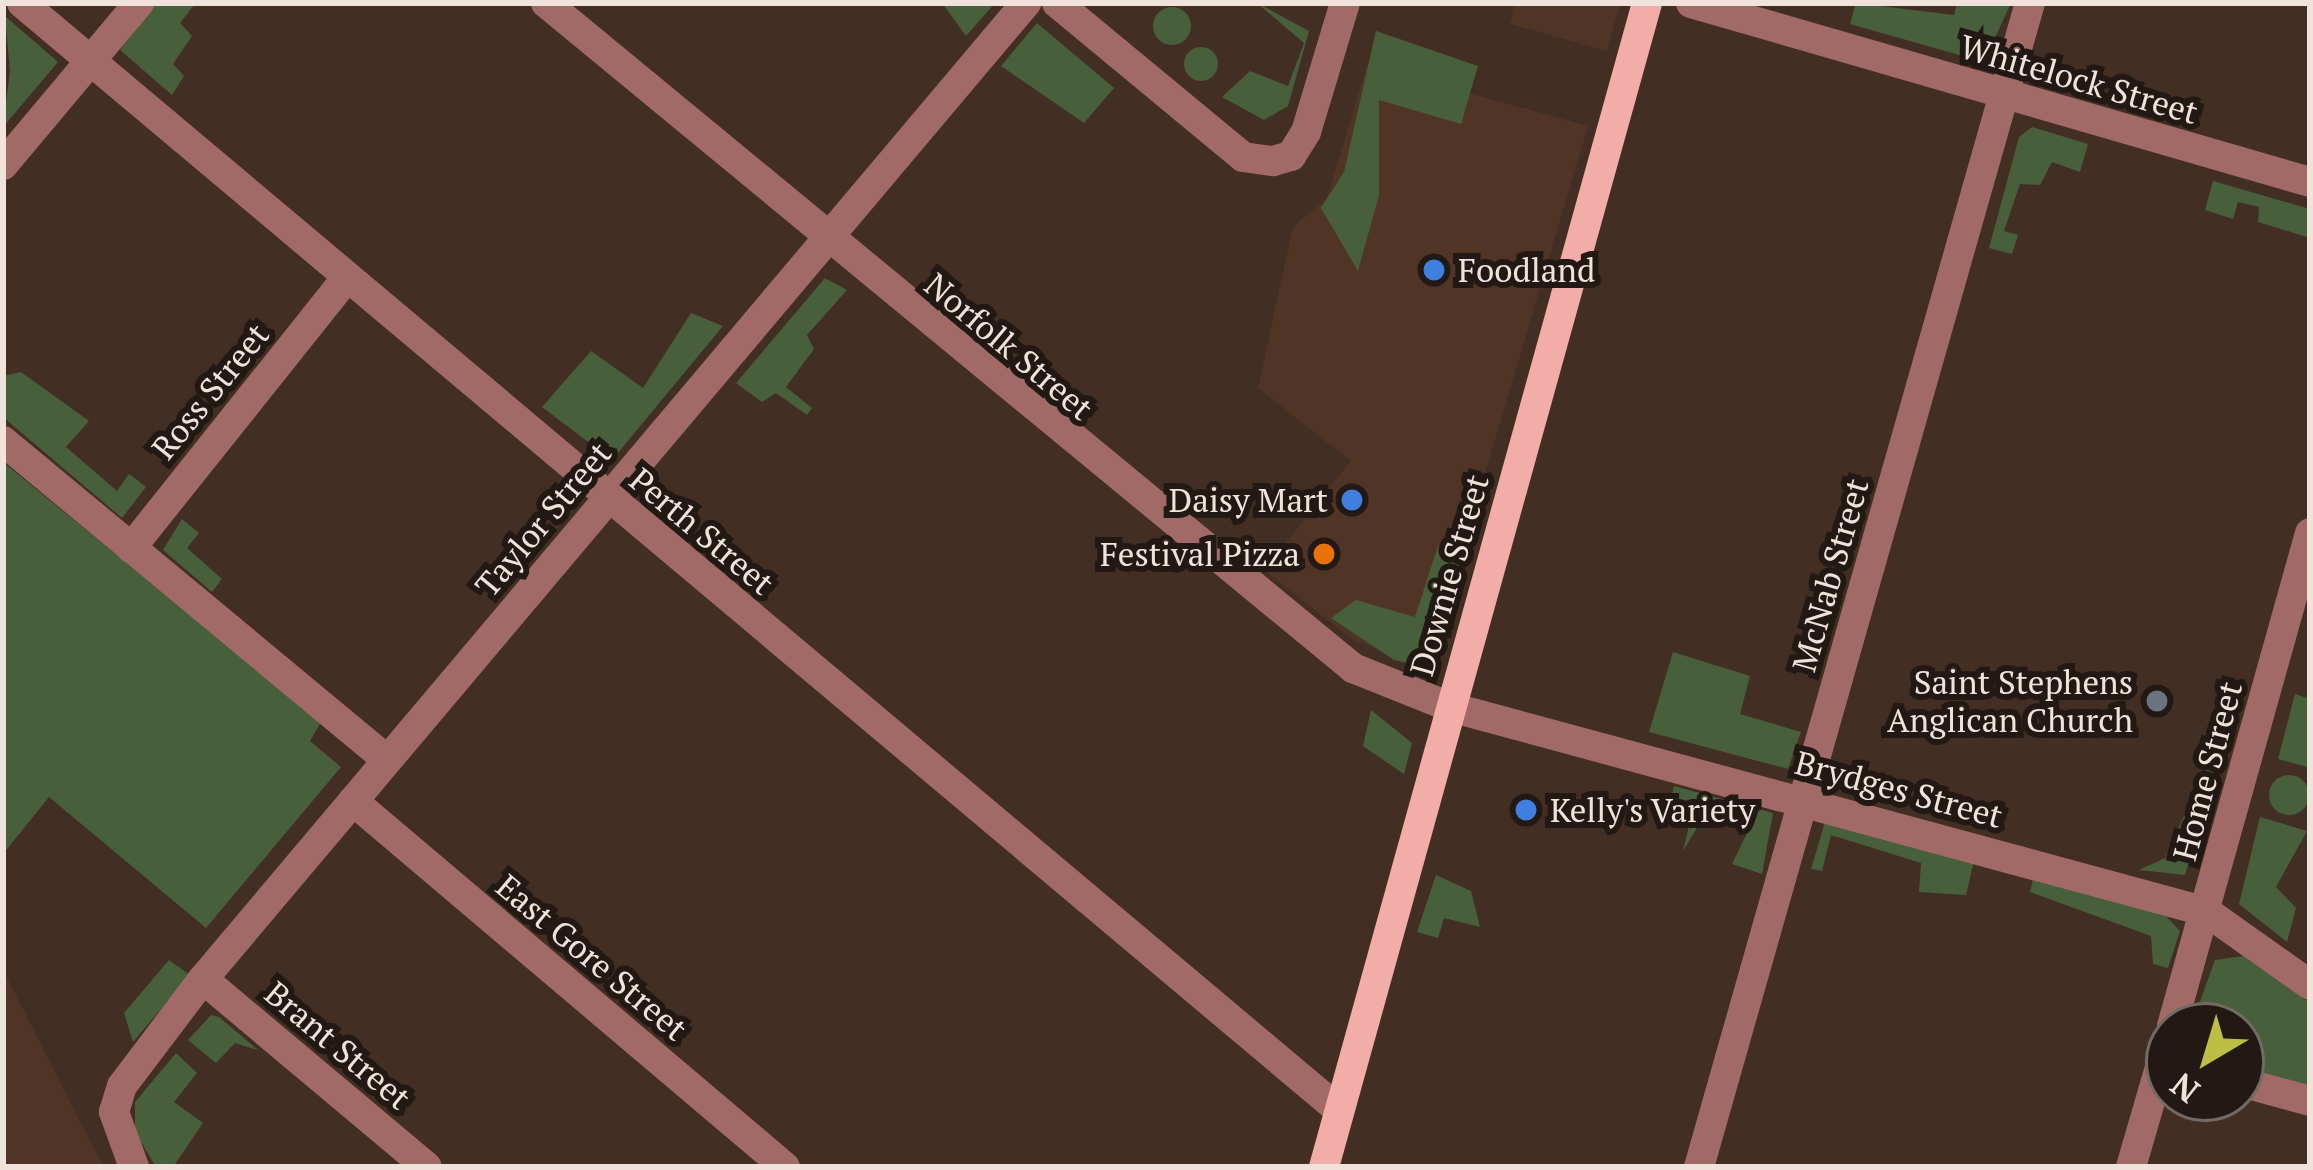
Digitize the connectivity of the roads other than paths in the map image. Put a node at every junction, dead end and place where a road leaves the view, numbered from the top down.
1 (22, 3) edge
2 (139, 3) edge
3 (546, 3) edge
4 (1025, 3) edge
5 (1057, 3) edge
6 (1345, 3) edge
7 (1647, 3) edge
8 (1691, 3) edge
9 (2030, 3) edge
10 (92, 60) junction
11 (2004, 96) junction
12 (3, 165) edge
13 (2310, 182) edge
14 (826, 238) junction
15 (345, 280) junction
16 (3, 441) edge
17 (607, 499) junction
18 (2310, 533) edge
19 (131, 548) junction
20 (1450, 706) junction
21 (387, 760) junction
22 (1804, 799) junction
23 (353, 801) junction
24 (2206, 912) junction
25 (203, 979) junction
26 (2310, 985) edge
27 (2179, 1002) edge
28 (2265, 1089) edge
29 (2310, 1101) edge
30 (1340, 1110) junction
31 (2145, 1122) edge
32 (134, 1167) edge
33 (427, 1167) edge
34 (785, 1167) edge
35 (1324, 1167) edge
36 (1700, 1167) edge
37 (2131, 1167) edge

1 - 10 street, Perth Street
2 - 10 street
3 - 14 street, Norfolk Street
4 - 14 street, Taylor Street
5 - 6 street
7 - 20 main road, Downie Street
8 - 11 street, Whitelock Street
9 - 11 street, McNab Street
10 - 12 street
10 - 15 street, Perth Street
11 - 13 street, Whitelock Street
11 - 22 street, McNab Street
14 - 17 street, Taylor Street
14 - 20 street, Norfolk Street
15 - 17 street, Perth Street
15 - 19 street, Ross Street
16 - 19 street
17 - 21 street, Taylor Street
17 - 30 street, Perth Street
18 - 24 street, Home Street
19 - 21 street
20 - 22 street, Brydges Street
20 - 30 main road, Downie Street
21 - 23 street, Taylor Street
22 - 24 street, Brydges Street
22 - 36 street, McNab Street
23 - 25 street, Taylor Street
23 - 34 street, East Gore Street
24 - 26 street, Brydges Street
24 - 27 street, Home Street
25 - 32 street, Taylor Street
25 - 33 street, Brant Street
28 - 29 street
30 - 35 main road, Downie Street
31 - 37 street

